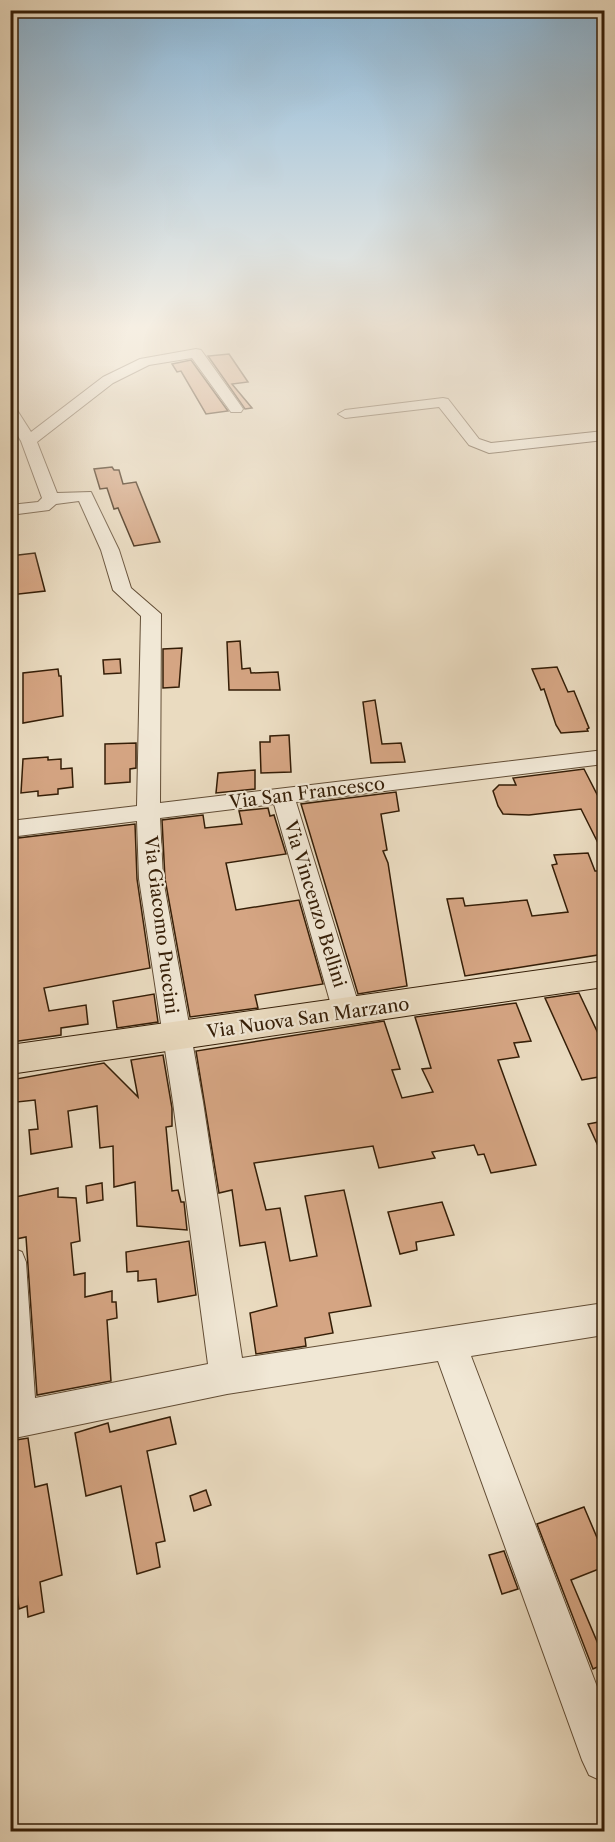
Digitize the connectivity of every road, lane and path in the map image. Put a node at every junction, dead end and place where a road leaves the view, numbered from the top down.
1 (11, 412) edge
2 (67, 412) edge
3 (362, 412) edge
4 (451, 412) edge
5 (345, 414) dead end
6 (604, 436) edge
7 (29, 441) junction
8 (51, 499) junction
9 (10, 510) edge
10 (604, 757) edge
11 (283, 796) junction
12 (148, 813) junction
13 (10, 829) edge
14 (604, 974) edge
15 (347, 1012) junction
16 (176, 1036) junction
17 (10, 1060) edge
18 (10, 1262) edge
19 (604, 1319) edge
20 (449, 1343) junction
21 (227, 1377) junction
22 (14, 1421) edge
23 (604, 1760) edge

1 - 7 street
2 - 7 street
3 - 5 street
4 - 6 street
7 - 8 street
8 - 9 street
8 - 12 street, Via Giacomo Puccini
10 - 11 street, Via San Francesco
11 - 12 street, Via San Francesco
11 - 15 street, Via Vincenzo Bellini
12 - 13 street, Via San Francesco
12 - 16 street, Via Giacomo Puccini
14 - 15 main road, Via Nuova San Marzano
15 - 16 main road, Via Nuova San Marzano
16 - 17 main road, Via Nuova San Marzano
16 - 21 street, Via Giacomo Puccini
18 - 22 street
19 - 20 street
20 - 21 street
20 - 23 street
21 - 22 street

